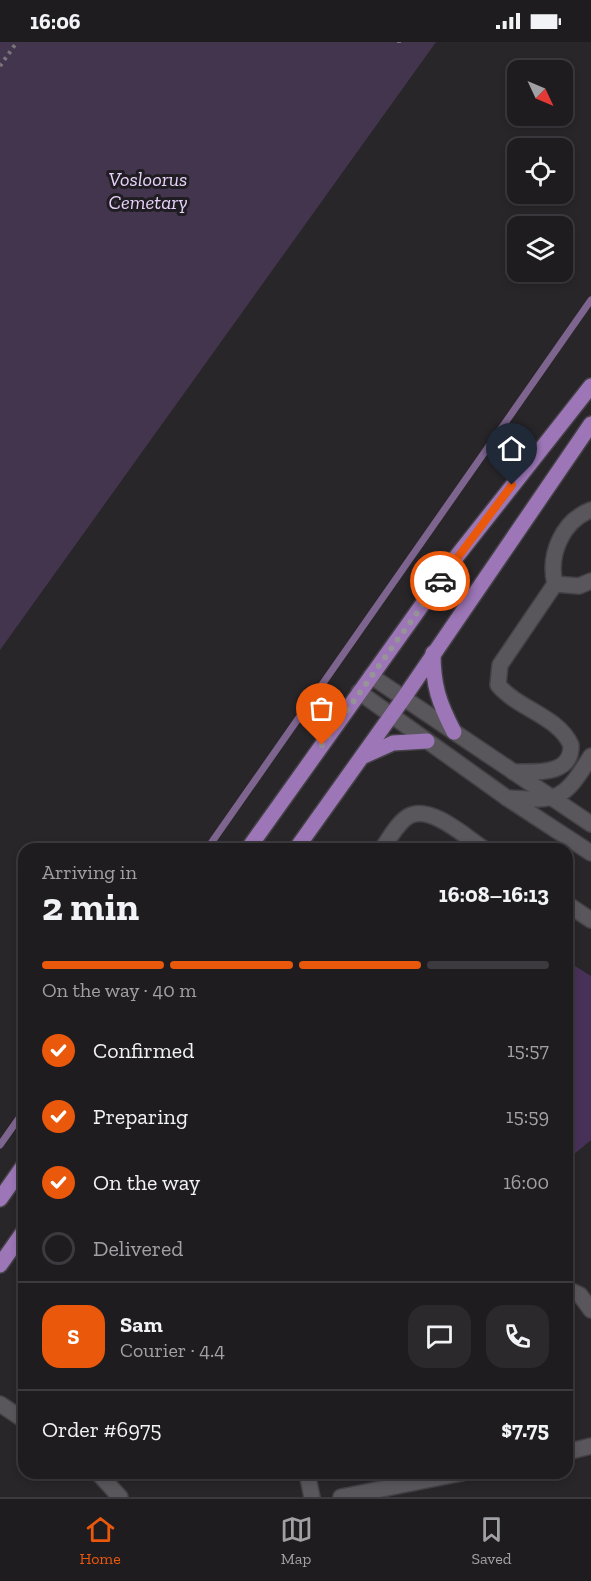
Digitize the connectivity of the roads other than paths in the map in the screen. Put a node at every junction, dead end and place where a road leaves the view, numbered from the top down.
1 (591, 386) edge
2 (591, 424) edge
3 (591, 510) edge
4 (591, 581) edge
5 (555, 584) junction
6 (433, 653) junction
7 (370, 676) junction
8 (359, 692) junction
9 (403, 699) junction
10 (391, 715) junction
11 (454, 732) junction
12 (427, 741) junction
13 (591, 756) edge
14 (361, 758) junction
15 (513, 772) junction
16 (507, 798) junction
17 (553, 798) junction
18 (591, 824) edge
19 (252, 843) edge
20 (300, 843) edge
21 (387, 843) edge
22 (475, 843) edge
23 (591, 853) edge
24 (573, 908) edge
25 (591, 920) edge
26 (18, 1174) edge
27 (0, 1199) edge
28 (18, 1240) edge
29 (0, 1265) edge
30 (573, 1292) edge
31 (591, 1310) edge
32 (0, 1404) edge
33 (18, 1416) edge
34 (591, 1446) edge
35 (573, 1450) edge
36 (104, 1479) edge
37 (308, 1479) edge
38 (432, 1479) edge
39 (120, 1497) edge
40 (312, 1497) edge
41 (341, 1497) edge

1 - 7 main road
2 - 6 main road
3 - 5 street
4 - 5 street
5 - 15 street
6 - 9 main road
6 - 11 main road
7 - 8 main road
7 - 9 street
8 - 10 street
8 - 19 main road
9 - 10 main road
9 - 11 street
10 - 12 street
10 - 14 main road
11 - 15 street
12 - 14 main road
12 - 16 street
13 - 17 street
14 - 20 main road
15 - 17 street
16 - 17 street
16 - 23 street
17 - 18 street
21 - 22 street
24 - 25 street
26 - 27 main road
28 - 29 main road
30 - 31 street
32 - 33 street
34 - 35 street
36 - 39 street
37 - 40 street
38 - 41 street

